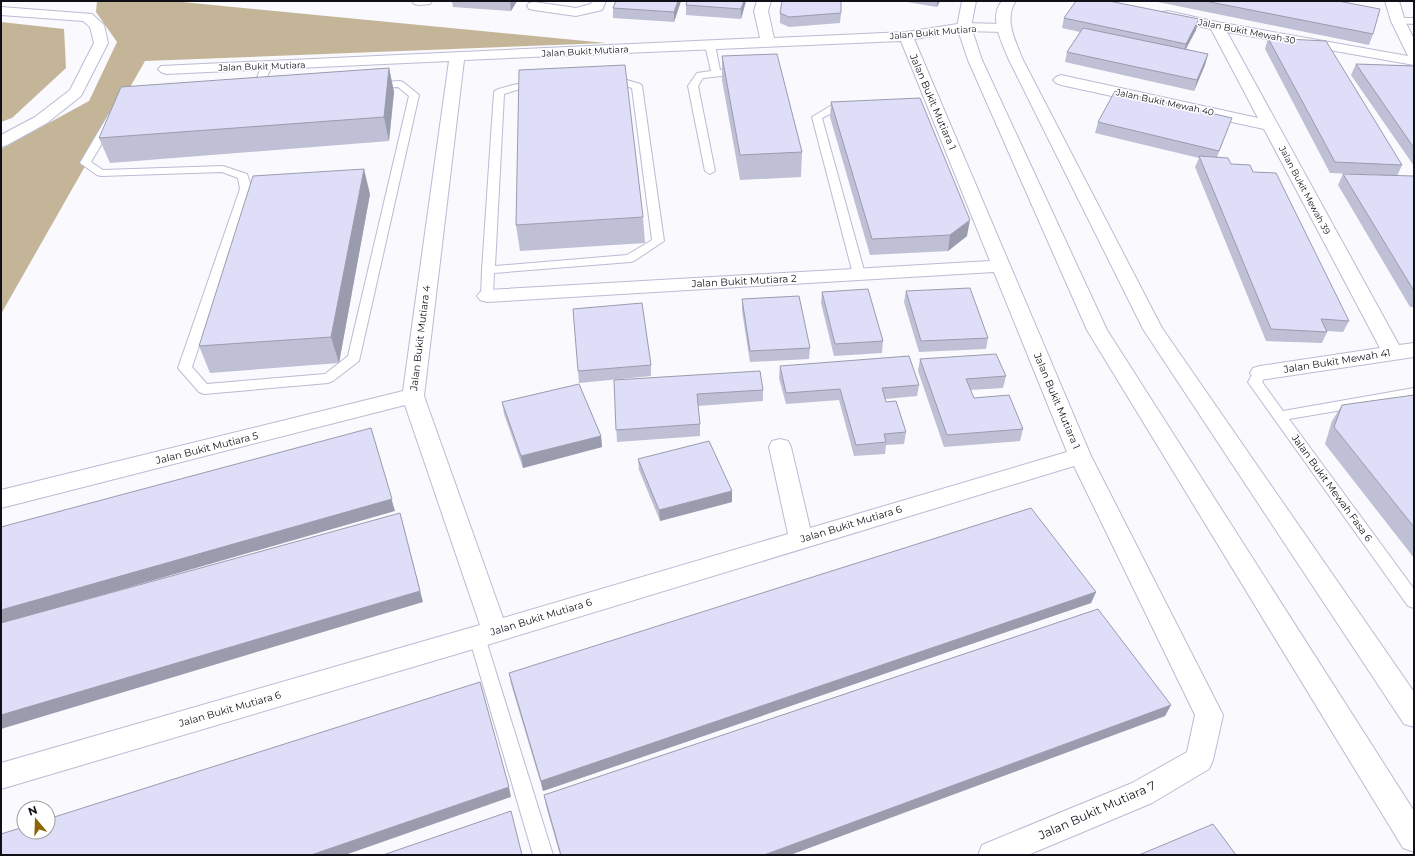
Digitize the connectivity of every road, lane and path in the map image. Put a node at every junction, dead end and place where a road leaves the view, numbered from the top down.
1 (418, 1) edge
2 (425, 1) edge
3 (600, 1) edge
4 (764, 1) edge
5 (969, 1) edge
6 (1009, 1) edge
7 (1392, 1) edge
8 (534, 6) dead end
9 (1, 11) edge
10 (1157, 13) edge
11 (1398, 21) junction
12 (1414, 21) edge
13 (1217, 26) junction
14 (964, 28) junction
15 (1004, 28) junction
16 (906, 36) junction
17 (768, 42) junction
18 (710, 44) junction
19 (1414, 53) edge
20 (457, 57) junction
21 (1414, 61) edge
22 (267, 65) junction
23 (166, 69) dead end
24 (751, 70) edge
25 (716, 72) junction
26 (1061, 80) dead end
27 (595, 81) edge
28 (550, 84) edge
29 (256, 93) junction
30 (858, 106) edge
31 (1270, 125) junction
32 (1, 142) edge
33 (710, 171) dead end
34 (1000, 266) junction
35 (488, 270) junction
36 (859, 274) junction
37 (487, 296) joint
38 (1414, 350) edge
39 (1393, 353) junction
40 (1260, 373) joint
41 (1414, 394) edge
42 (413, 396) junction
43 (1280, 416) junction
44 (780, 446) dead end
45 (1080, 456) junction
46 (1, 499) edge
47 (801, 540) junction
48 (1414, 601) edge
49 (486, 634) junction
50 (1414, 714) edge
51 (1199, 760) joint
52 (1, 776) edge
53 (1414, 838) edge
54 (543, 855) edge
55 (993, 855) edge

1 - 2 street
3 - 8 street
4 - 17 street
5 - 14 street
6 - 15 street
7 - 11 street
9 - 32 street
10 - 13 street, Jalan Bukit Mewah 30
11 - 12 lane
11 - 19 street
13 - 21 street, Jalan Bukit Mewah 30
13 - 31 street, Jalan Bukit Mewah 39
14 - 15 street, Jalan Bukit Mutiara
14 - 16 street, Jalan Bukit Mutiara
14 - 53 street
15 - 50 street
16 - 17 street, Jalan Bukit Mutiara
16 - 34 street, Jalan Bukit Mutiara 1
17 - 18 street, Jalan Bukit Mutiara
18 - 20 street, Jalan Bukit Mutiara
18 - 25 lane
20 - 22 street, Jalan Bukit Mutiara
20 - 42 street, Jalan Bukit Mutiara 4
22 - 23 street, Jalan Bukit Mutiara
22 - 29 lane
24 - 25 lane
25 - 33 lane
26 - 31 street, Jalan Bukit Mewah 40
27 - 35 lane
28 - 35 lane
29 - 29 lane
30 - 36 lane
31 - 39 street, Jalan Bukit Mewah 39
34 - 36 street, Jalan Bukit Mutiara 2
34 - 45 street, Jalan Bukit Mutiara 1
35 - 37 lane
36 - 37 street, Jalan Bukit Mutiara 2
38 - 39 street, Jalan Bukit Mewah 41
39 - 40 street, Jalan Bukit Mewah 41
40 - 43 lane, Jalan Bukit Mewah Fasa 6
41 - 43 lane
42 - 46 street, Jalan Bukit Mutiara 5
42 - 49 street, Jalan Bukit Mutiara 4
43 - 48 lane, Jalan Bukit Mewah Fasa 6
44 - 47 street
45 - 47 street, Jalan Bukit Mutiara 6
45 - 51 street, Jalan Bukit Mutiara 1
47 - 49 street, Jalan Bukit Mutiara 6
49 - 52 street, Jalan Bukit Mutiara 6
49 - 54 lane
51 - 55 street, Jalan Bukit Mutiara 7

